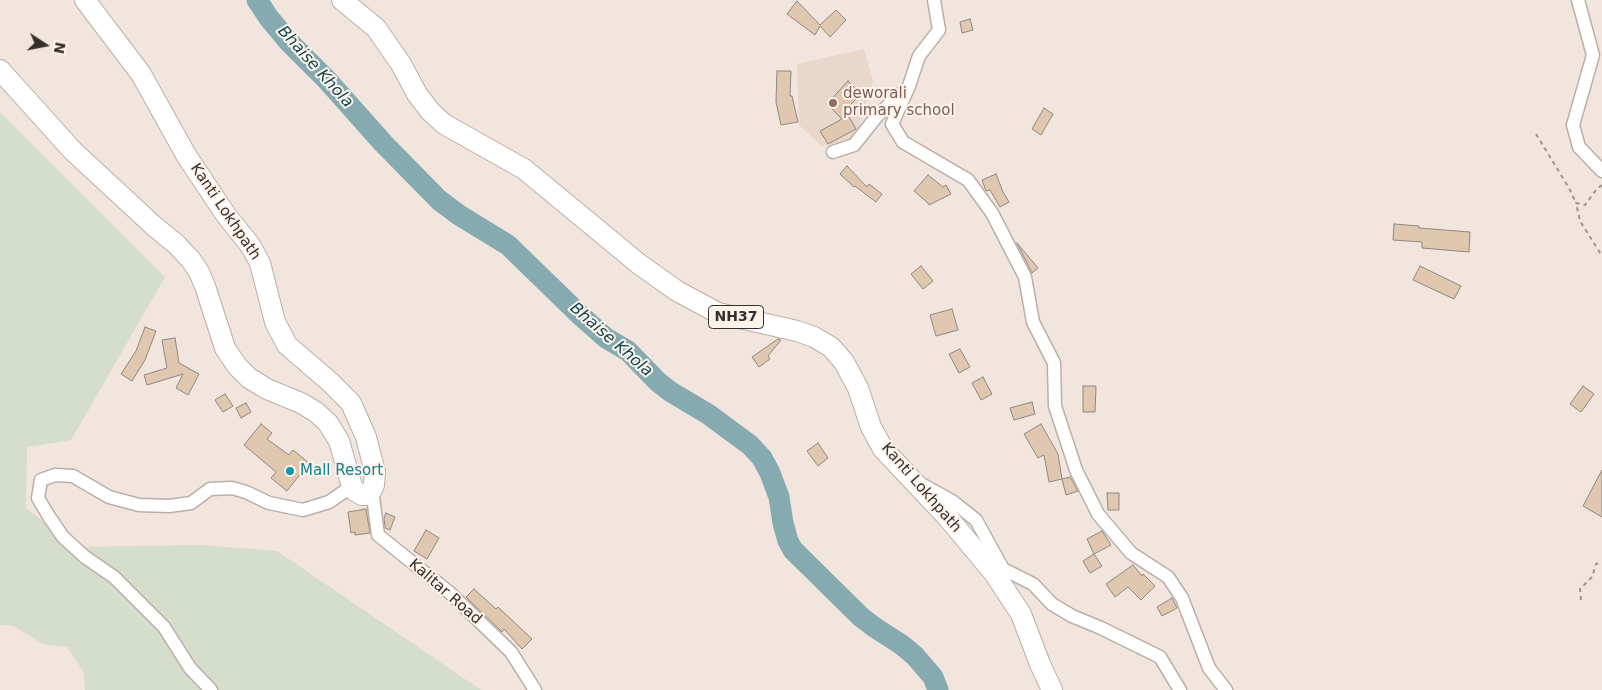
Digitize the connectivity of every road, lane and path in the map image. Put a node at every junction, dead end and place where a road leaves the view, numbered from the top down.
1 (85, 0) edge
2 (342, 0) edge
3 (934, 0) edge
4 (1578, 0) edge
5 (0, 70) edge
6 (909, 86) junction
7 (1536, 134) dead end
8 (833, 152) dead end
9 (1602, 171) edge
10 (1602, 184) edge
11 (1576, 203) junction
12 (1602, 256) edge
13 (909, 476) junction
14 (352, 486) junction
15 (372, 489) junction
16 (1602, 562) edge
17 (1581, 600) dead end
18 (211, 690) edge
19 (535, 690) edge
20 (1052, 690) edge
21 (1180, 690) edge
22 (1226, 690) edge

1 - 15 main road, Kanti Lokhpath
2 - 13 main road, Kanti Lokhpath / NH37
3 - 6 street
4 - 9 street
5 - 14 main road
6 - 8 street
6 - 22 street
7 - 11 path
10 - 11 path
11 - 12 path
13 - 20 main road, Kanti Lokhpath / NH37
13 - 21 street
14 - 15 main road
14 - 18 street
15 - 19 street, Kalitar Road
16 - 17 path

